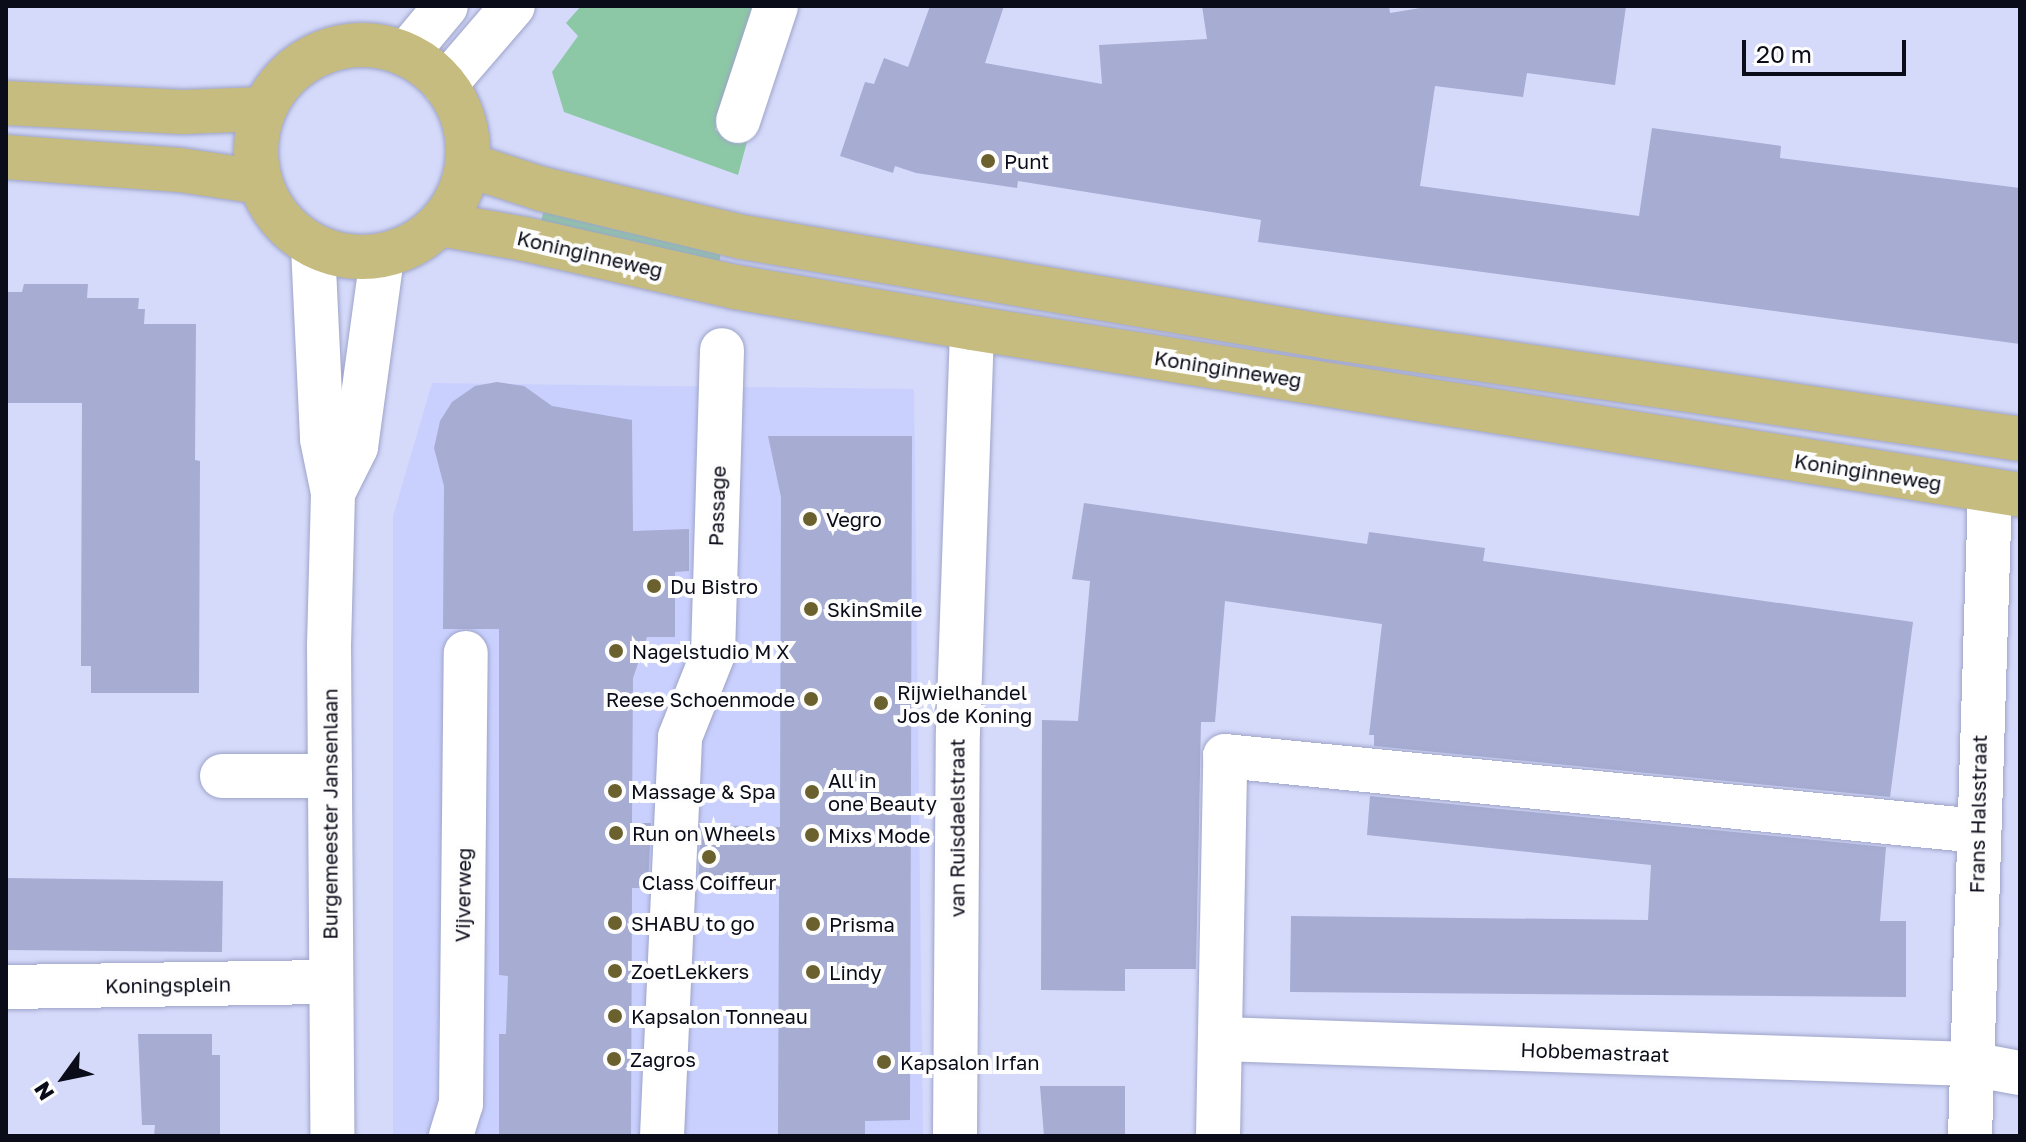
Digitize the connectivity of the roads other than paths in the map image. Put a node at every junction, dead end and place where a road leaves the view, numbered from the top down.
1 (446, 6) edge
2 (513, 6) edge
3 (776, 6) edge
4 (406, 54) junction
5 (445, 85) junction
6 (6, 103) edge
7 (263, 109) junction
8 (738, 121) dead end
9 (6, 157) edge
10 (468, 165) junction
11 (260, 182) junction
12 (440, 224) junction
13 (313, 247) junction
14 (382, 256) junction
15 (972, 328) junction
16 (722, 350) dead end
17 (2020, 439) edge
18 (333, 493) junction
19 (2005, 493) edge
20 (466, 653) dead end
21 (222, 776) dead end
22 (330, 776) junction
23 (1978, 831) junction
24 (331, 982) junction
25 (6, 987) edge
26 (1220, 1039) junction
27 (1971, 1064) junction
28 (2020, 1073) edge
29 (332, 1136) edge
30 (451, 1136) edge
31 (662, 1136) edge
32 (955, 1136) edge
33 (1218, 1136) edge
34 (1970, 1136) edge

1 - 4 street
2 - 5 street
3 - 8 street
4 - 5 main road
4 - 7 main road
5 - 10 main road
6 - 7 main road
7 - 11 main road
9 - 11 main road
10 - 12 main road
10 - 17 main road
11 - 13 main road
12 - 14 main road
12 - 15 main road, Koninginneweg
13 - 14 main road
13 - 18 street, Burgemeester Jansenlaan
14 - 18 street, Burgemeester Jansenlaan
15 - 19 main road, Koninginneweg
15 - 32 street, van Ruisdaelstraat
16 - 31 street, Passage
18 - 22 street, Burgemeester Jansenlaan
19 - 23 street, Frans Halsstraat
20 - 30 street, Vijverweg
21 - 22 street
22 - 24 street, Burgemeester Jansenlaan
23 - 26 street
23 - 27 street, Frans Halsstraat
24 - 25 street, Koningsplein
24 - 29 street, Burgemeester Jansenlaan
26 - 27 street, Hobbemastraat
26 - 33 street
27 - 28 street, Hobbemastraat
27 - 34 street, Frans Halsstraat

